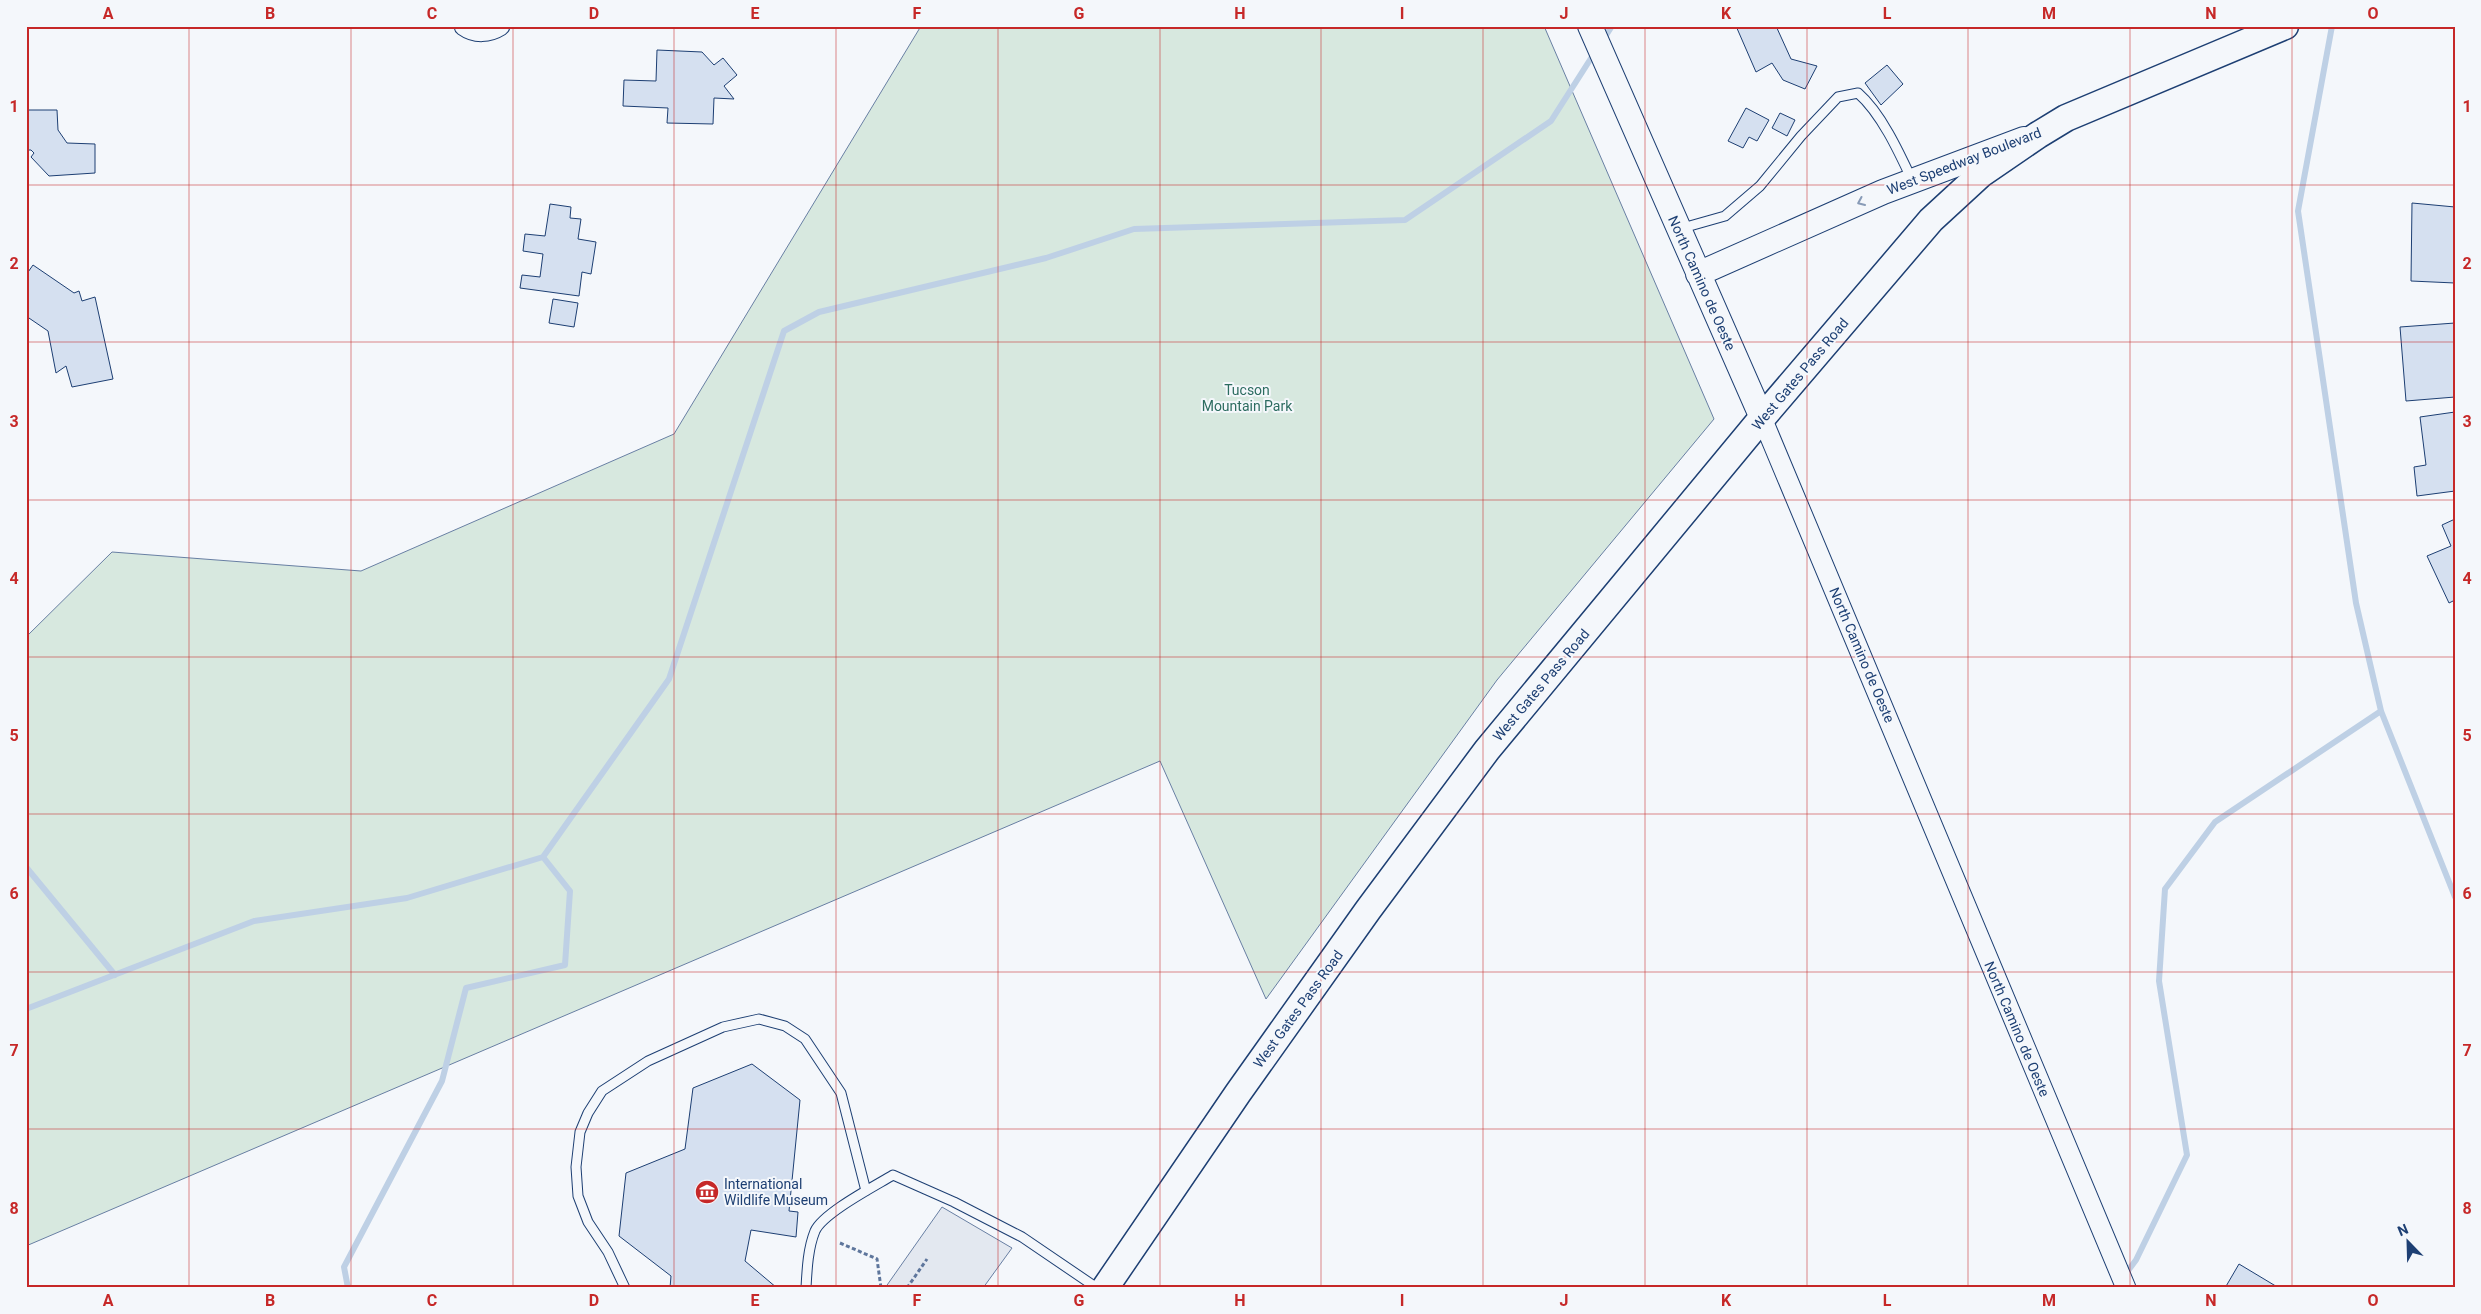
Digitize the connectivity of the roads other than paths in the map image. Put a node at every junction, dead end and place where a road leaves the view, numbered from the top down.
1 (464, 26) edge
2 (500, 26) edge
3 (1590, 26) edge
4 (2285, 26) edge
5 (2038, 134) junction
6 (1912, 180) junction
7 (1678, 229) junction
8 (1698, 274) junction
9 (1762, 418) junction
10 (866, 1192) junction
11 (624, 1288) edge
12 (806, 1288) edge
13 (1097, 1288) edge
14 (1105, 1288) edge
15 (2126, 1288) edge

1 - 2 street
3 - 7 street, North Camino de Oeste
4 - 5 main road, West Speedway Boulevard
5 - 6 street, West Speedway Boulevard
5 - 9 main road, West Gates Pass Road
6 - 7 lane
6 -> 8 street, West Speedway Boulevard
7 - 8 street, North Camino de Oeste
8 - 9 street, North Camino de Oeste
9 - 14 main road, West Gates Pass Road
9 - 15 street, North Camino de Oeste
10 - 11 lane
10 - 12 lane
10 - 13 lane

